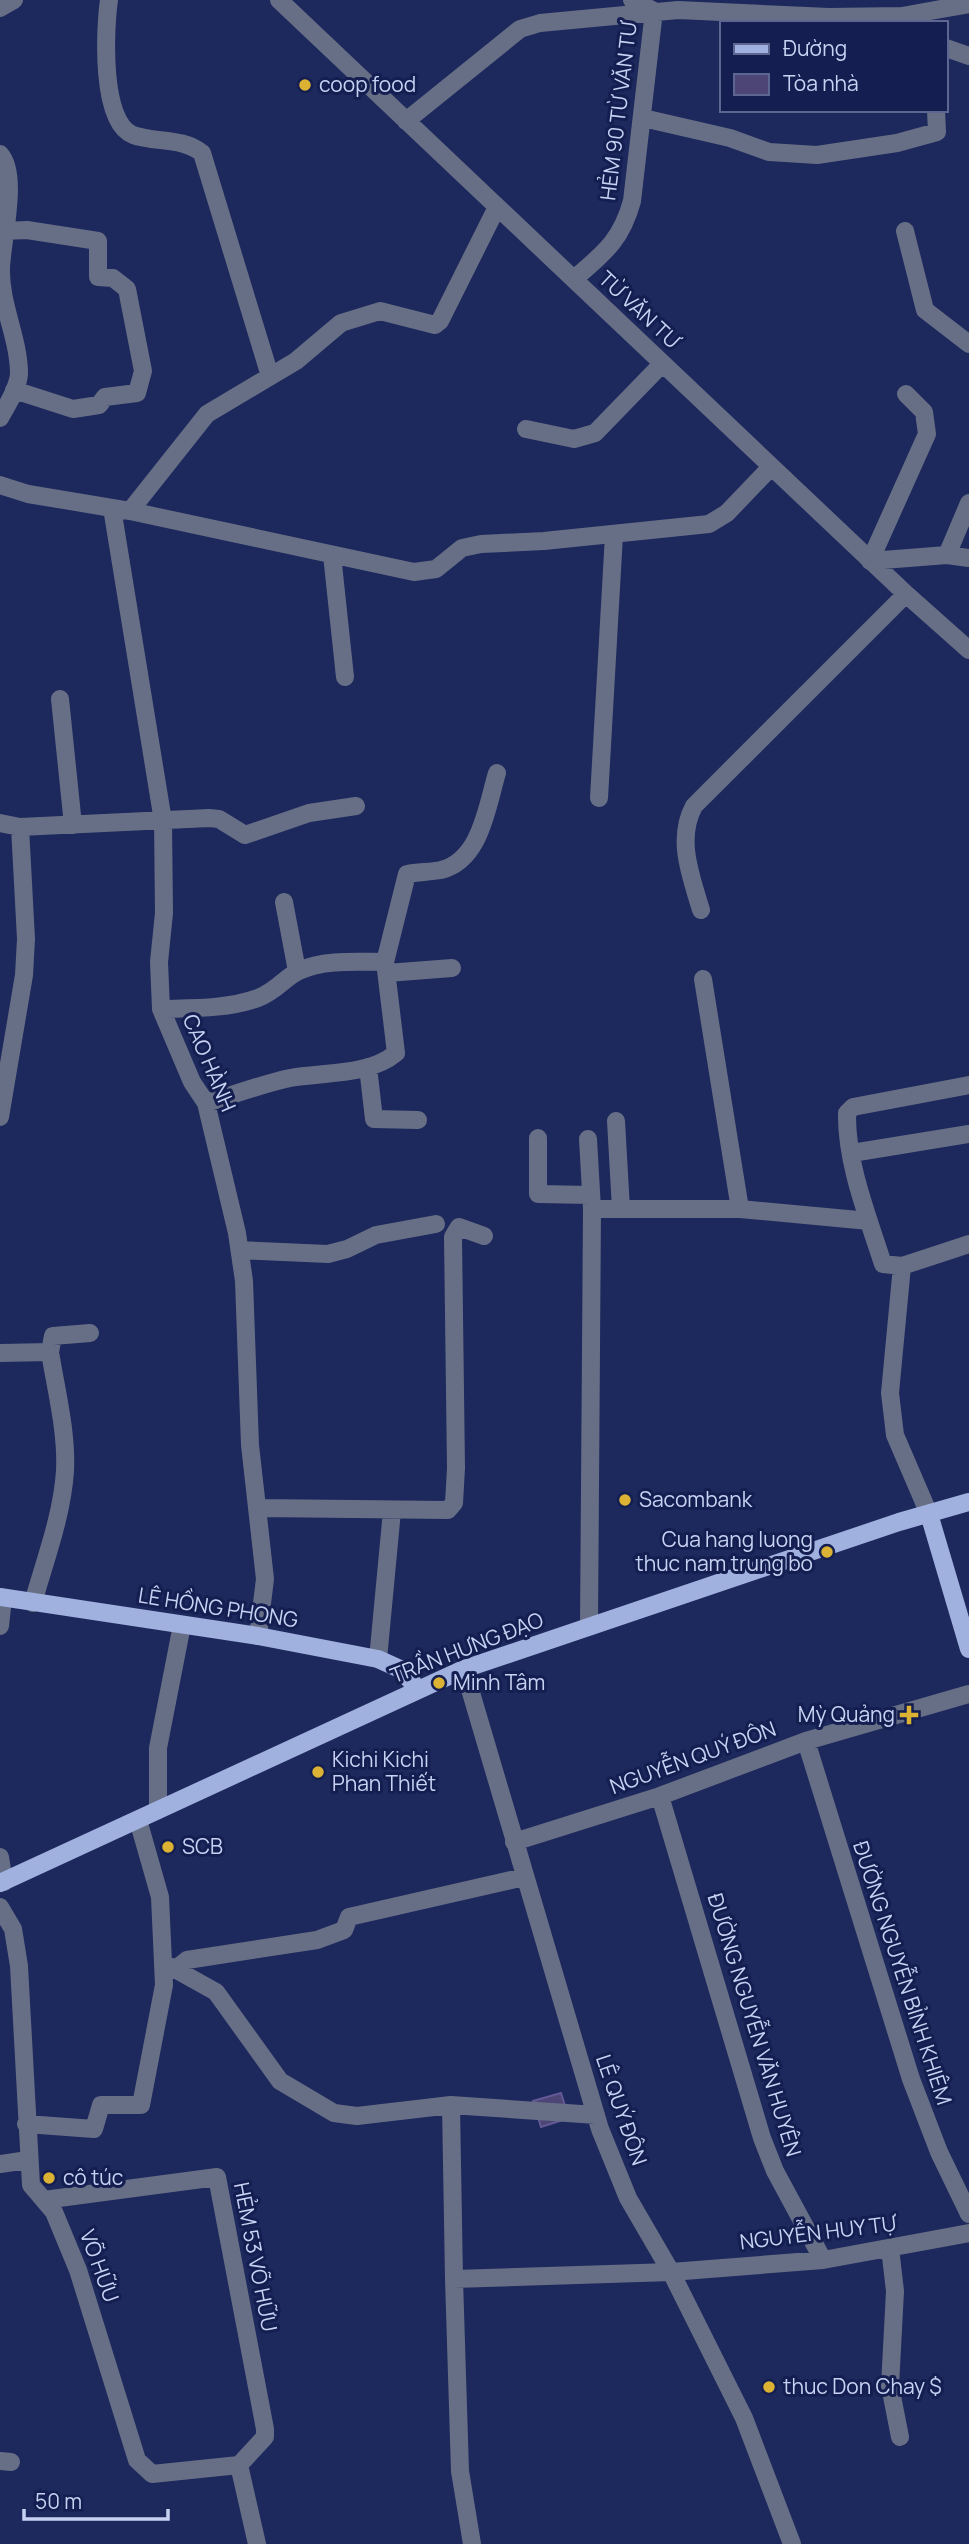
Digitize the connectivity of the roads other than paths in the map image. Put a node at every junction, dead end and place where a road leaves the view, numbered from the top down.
1 (14, 0) edge
2 (109, 0) edge
3 (279, 0) edge
4 (632, 0) edge
5 (969, 4) edge
6 (0, 8) edge
7 (654, 11) junction
8 (935, 17) edge
9 (948, 49) edge
10 (969, 57) edge
11 (936, 112) edge
12 (643, 118) junction
13 (406, 121) junction
14 (0, 154) edge
15 (497, 207) junction
16 (3, 231) junction
17 (905, 231) dead end
18 (574, 279) junction
19 (969, 344) edge
20 (662, 363) junction
21 (270, 376) junction
22 (14, 390) junction
23 (906, 394) dead end
24 (0, 418) edge
25 (526, 429) dead end
26 (771, 467) junction
27 (0, 485) edge
28 (969, 503) edge
29 (121, 510) junction
30 (614, 534) junction
31 (332, 555) junction
32 (947, 555) junction
33 (969, 558) edge
34 (870, 561) junction
35 (906, 594) junction
36 (969, 650) edge
37 (345, 677) dead end
38 (60, 699) dead end
39 (497, 773) dead end
40 (599, 798) dead end
41 (356, 806) dead end
42 (163, 821) junction
43 (0, 823) edge
44 (73, 825) junction
45 (20, 827) junction
46 (284, 902) dead end
47 (701, 910) dead end
48 (386, 967) junction
49 (452, 968) dead end
50 (297, 971) junction
51 (703, 979) dead end
52 (161, 1009) junction
53 (368, 1067) junction
54 (969, 1085) edge
55 (206, 1103) junction
56 (0, 1117) edge
57 (418, 1120) dead end
58 (617, 1121) dead end
59 (969, 1134) edge
60 (538, 1138) dead end
61 (588, 1139) dead end
62 (852, 1153) junction
63 (592, 1202) junction
64 (621, 1209) junction
65 (740, 1209) junction
66 (869, 1221) junction
67 (436, 1224) dead end
68 (484, 1236) dead end
69 (969, 1244) edge
70 (240, 1250) junction
71 (902, 1266) junction
72 (90, 1333) dead end
73 (50, 1352) junction
74 (0, 1353) edge
75 (968, 1504) edge
76 (258, 1508) junction
77 (392, 1511) junction
78 (929, 1514) junction
79 (1, 1597) edge
80 (33, 1603) junction
81 (182, 1625) junction
82 (0, 1626) edge
83 (589, 1626) junction
84 (258, 1636) junction
85 (969, 1649) edge
86 (378, 1659) junction
87 (464, 1669) junction
88 (418, 1689) junction
89 (969, 1694) edge
90 (806, 1741) junction
91 (660, 1796) junction
92 (158, 1810) junction
93 (138, 1820) junction
94 (514, 1842) junction
95 (0, 1857) edge
96 (524, 1877) junction
97 (2, 1882) edge
98 (0, 1907) edge
99 (170, 1966) junction
100 (451, 2105) junction
101 (596, 2115) junction
102 (26, 2124) junction
103 (28, 2160) junction
104 (0, 2164) edge
105 (44, 2200) junction
106 (969, 2214) edge
107 (969, 2233) edge
108 (890, 2248) junction
109 (823, 2260) junction
110 (671, 2272) junction
111 (454, 2279) junction
112 (900, 2437) dead end
113 (239, 2465) junction
114 (257, 2544) edge
115 (472, 2544) edge
116 (792, 2544) edge

1 - 6 street
2 - 21 street
3 - 13 street, TỪ VĂN TƯ
4 - 7 street
5 - 8 street
7 - 8 street
7 - 12 street, HẺM 90 TỪ VĂN TƯ
7 - 13 street
9 - 10 street
11 - 12 street
12 - 18 street, HẺM 90 TỪ VĂN TƯ
13 - 15 street, TỪ VĂN TƯ
14 - 16 street
15 - 18 street, TỪ VĂN TƯ
15 - 21 street
16 - 22 street
16 - 22 street
17 - 19 street
18 - 20 street, TỪ VĂN TƯ
20 - 25 street
20 - 26 street, TỪ VĂN TƯ
21 - 29 street
22 - 24 street
23 - 34 street
26 - 30 street
26 - 34 street, TỪ VĂN TƯ
27 - 29 street
28 - 32 street
29 - 31 street
29 - 42 street, CAO HÀNH
30 - 31 street
30 - 40 street
31 - 37 street
32 - 33 street
32 - 34 street
34 - 35 street, TỪ VĂN TƯ
35 - 36 street, TỪ VĂN TƯ
35 - 47 street
38 - 44 street
39 - 48 street
41 - 42 street
42 - 44 street
42 - 52 street, CAO HÀNH
43 - 45 street
44 - 45 street
45 - 56 street
46 - 50 street
48 - 49 street
48 - 50 street
48 - 53 street
50 - 52 street
51 - 65 street
52 - 55 street, CAO HÀNH
53 - 55 street
53 - 57 street
54 - 62 street
55 - 70 street, CAO HÀNH
58 - 64 street
59 - 62 street
60 - 63 street
61 - 63 street
62 - 66 street
63 - 64 street
63 - 83 street
64 - 65 street
65 - 66 street
66 - 71 street
67 - 70 street
68 - 77 street
69 - 71 street
70 - 76 street, CAO HÀNH
71 - 78 street
72 - 73 street
73 - 74 street
73 - 80 street
75 - 78 main road, TRẦN HƯNG ĐẠO
76 - 77 street
76 - 84 street, CAO HÀNH
77 - 86 street
78 - 83 main road, TRẦN HƯNG ĐẠO
78 - 85 main road
79 - 80 main road, LÊ HỒNG PHONG
79 - 82 street
80 - 81 main road, LÊ HỒNG PHONG
81 - 84 main road, LÊ HỒNG PHONG
81 - 92 street
83 - 87 main road, TRẦN HƯNG ĐẠO
84 - 86 main road, LÊ HỒNG PHONG
86 - 88 main road, LÊ HỒNG PHONG
87 - 88 main road, TRẦN HƯNG ĐẠO
87 - 94 street, LÊ QUÝ ĐÔN
88 - 92 main road, TRẦN HƯNG ĐẠO
89 - 90 street, NGUYỄN QUÝ ĐÔN
90 - 91 street, NGUYỄN QUÝ ĐÔN
90 - 106 street, ĐƯỜNG NGUYỄN BỈNH KHIÊM
91 - 94 street, NGUYỄN QUÝ ĐÔN
91 - 109 street, ĐƯỜNG NGUYỄN VĂN HUYÊN
92 - 93 main road, TRẦN HƯNG ĐẠO
93 - 97 main road, TRẦN HƯNG ĐẠO
93 - 99 street
94 - 96 street, LÊ QUÝ ĐÔN
95 - 97 street
96 - 99 street
96 - 101 street, LÊ QUÝ ĐÔN
98 - 102 street, VÕ HỮU
99 - 100 street
99 - 102 street
100 - 101 street
100 - 111 street
101 - 110 street, LÊ QUÝ ĐÔN
102 - 103 street, VÕ HỮU
103 - 104 street
103 - 105 street, VÕ HỮU
105 - 113 street, VÕ HỮU
105 - 113 street, HẺM 53 VÕ HỮU
107 - 108 street, NGUYỄN HUY TỰ
108 - 109 street, NGUYỄN HUY TỰ
108 - 112 street
109 - 110 street, NGUYỄN HUY TỰ
110 - 111 street, NGUYỄN HUY TỰ
110 - 116 street, LÊ QUÝ ĐÔN
111 - 115 street
113 - 114 street

